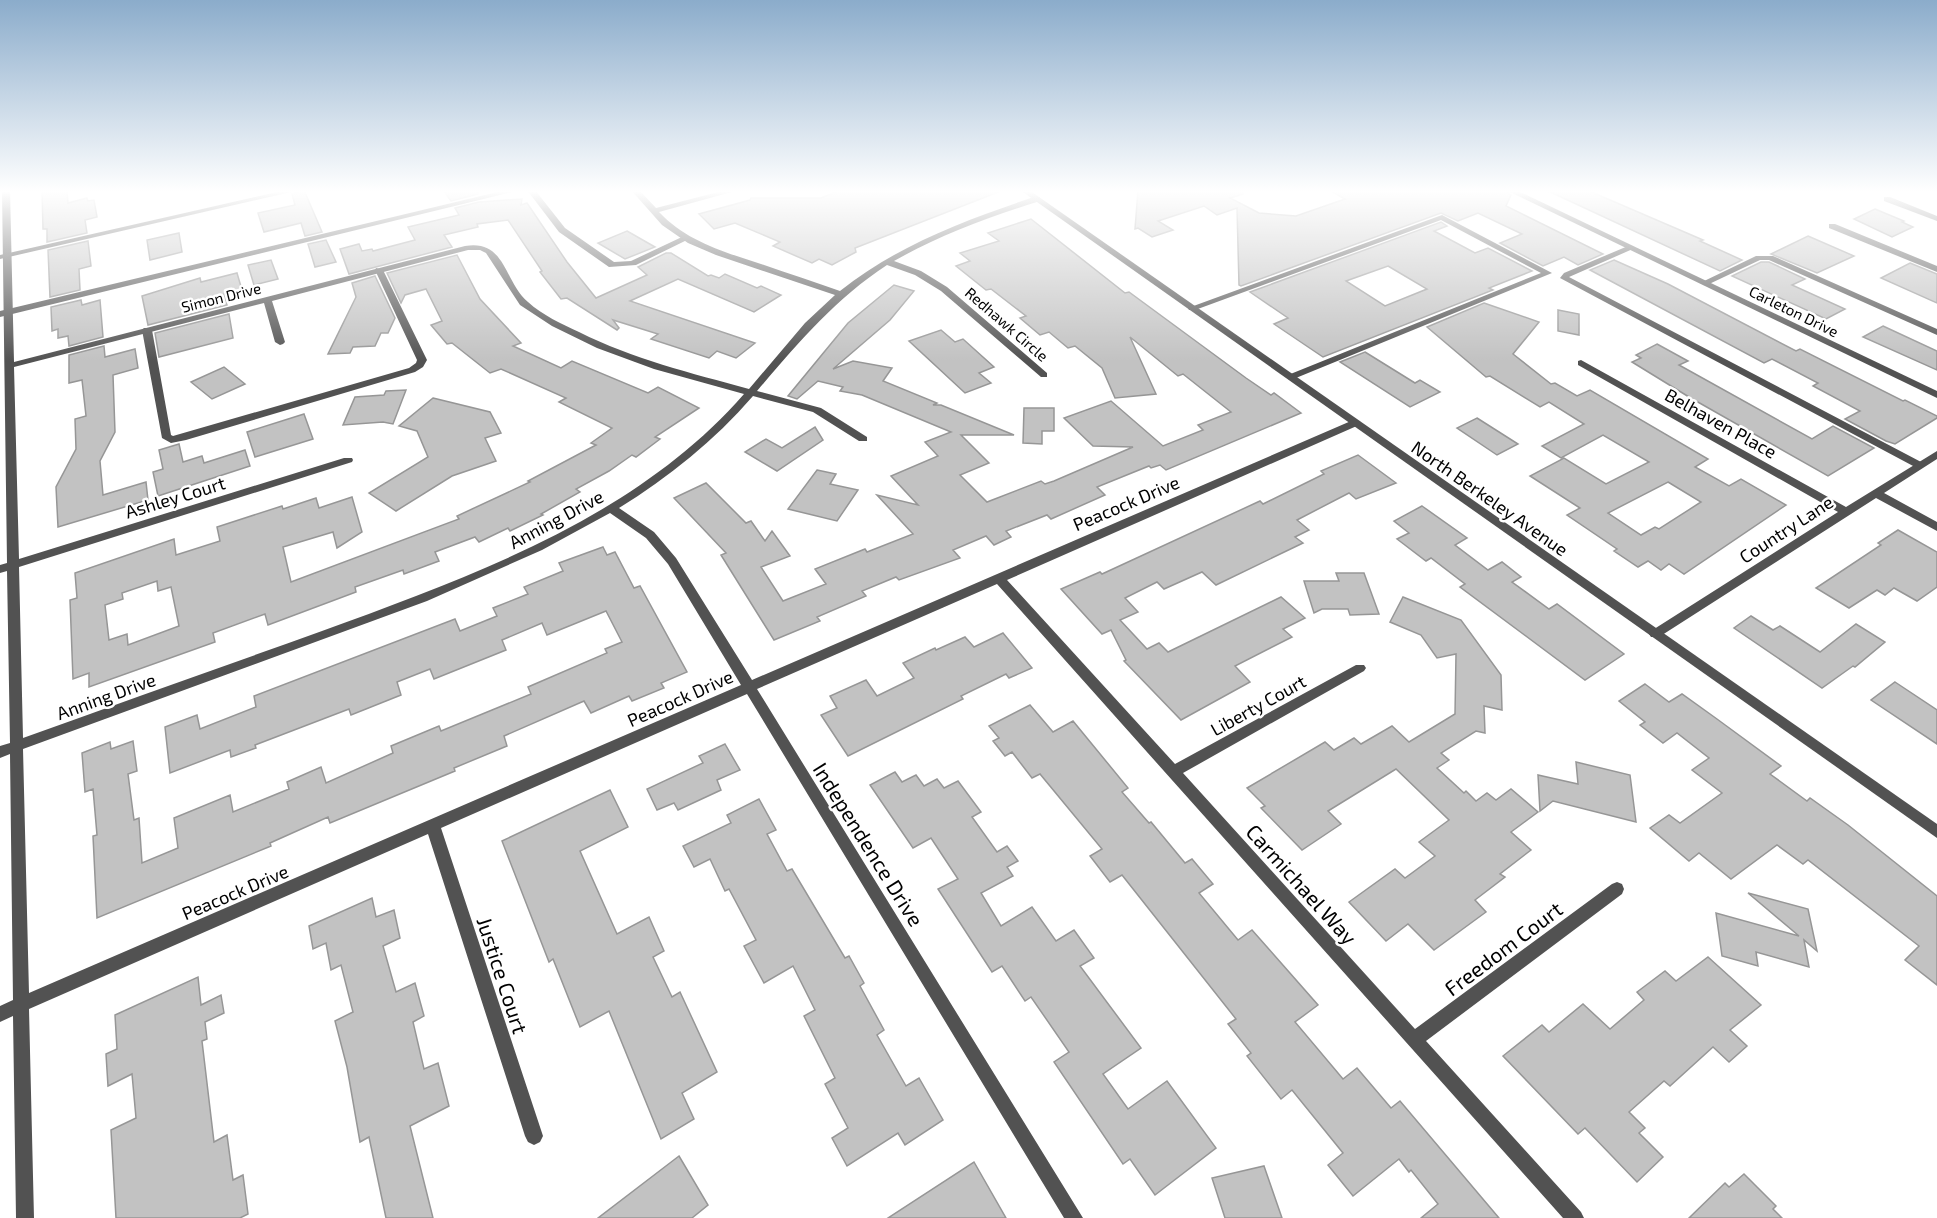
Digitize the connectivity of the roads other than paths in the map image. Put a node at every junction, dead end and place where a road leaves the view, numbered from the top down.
1 (44, 247) edge
2 (279, 247) edge
3 (586, 247) edge
4 (668, 247) edge
5 (705, 247) edge
6 (918, 247) edge
7 (1105, 247) edge
8 (1360, 247) edge
9 (1498, 247) edge
10 (1883, 247) edge
11 (1631, 248) joint
12 (3, 256) edge
13 (888, 262) junction
14 (1937, 269) edge
15 (380, 270) junction
16 (1704, 283) junction
17 (842, 294) junction
18 (267, 299) junction
19 (1192, 308) junction
20 (4, 313) edge
21 (147, 330) junction
22 (1937, 332) edge
23 (280, 342) dead end
24 (1581, 363) dead end
25 (8, 366) junction
26 (1044, 375) dead end
27 (1291, 377) junction
28 (752, 391) junction
29 (1937, 395) edge
30 (5, 420) edge
31 (1355, 423) junction
32 (863, 439) dead end
33 (1937, 454) edge
34 (348, 460) dead end
35 (1919, 465) junction
36 (1875, 493) junction
37 (611, 508) junction
38 (1846, 512) junction
39 (1937, 527) edge
40 (6, 567) edge
41 (998, 578) junction
42 (1655, 634) junction
43 (1360, 668) dead end
44 (748, 688) junction
45 (15, 747) junction
46 (0, 753) edge
47 (1173, 772) junction
48 (433, 826) junction
49 (1937, 832) edge
50 (1617, 889) dead end
51 (19, 1006) junction
52 (0, 1014) edge
53 (1414, 1040) junction
54 (534, 1136) dead end
55 (25, 1218) edge
56 (1074, 1218) edge
57 (1575, 1218) edge

1 - 12 street
2 - 20 street
3 - 4 street
5 - 17 street
6 - 13 street, Anning Drive
7 - 19 street, North Berkeley Avenue
8 - 19 street
9 - 27 street
10 - 14 street
11 - 16 street, Carleton Drive
11 - 35 street
12 - 20 street
13 - 17 street, Anning Drive
13 - 26 street, Redhawk Circle
15 - 18 street, Simon Drive
15 - 21 street
15 - 28 street, Simon Drive
16 - 22 street
16 - 29 street, Carleton Drive
17 - 28 street, Anning Drive
18 - 21 street, Simon Drive
18 - 23 street
19 - 27 street, North Berkeley Avenue
20 - 25 street
21 - 25 street, Simon Drive
24 - 38 street, Belhaven Place
25 - 30 street
27 - 31 street, North Berkeley Avenue
28 - 32 street
28 - 37 street, Anning Drive
30 - 40 street
31 - 41 street, Peacock Drive
31 - 42 street, North Berkeley Avenue
33 - 35 street, Country Lane
34 - 40 street, Ashley Court
35 - 36 street, Country Lane
36 - 38 street, Country Lane
36 - 39 street
37 - 44 street, Independence Drive
37 - 45 street, Anning Drive
38 - 42 street, Country Lane
40 - 45 street
41 - 44 street, Peacock Drive
41 - 47 street, Carmichael Way
42 - 49 street, North Berkeley Avenue
43 - 47 street, Liberty Court
44 - 48 street, Peacock Drive
44 - 56 street, Independence Drive
45 - 46 street, Anning Drive
45 - 51 street
47 - 53 street, Carmichael Way
48 - 51 street, Peacock Drive
48 - 54 street, Justice Court
50 - 53 street, Freedom Court
51 - 52 street, Peacock Drive
51 - 55 street
53 - 57 street, Carmichael Way

